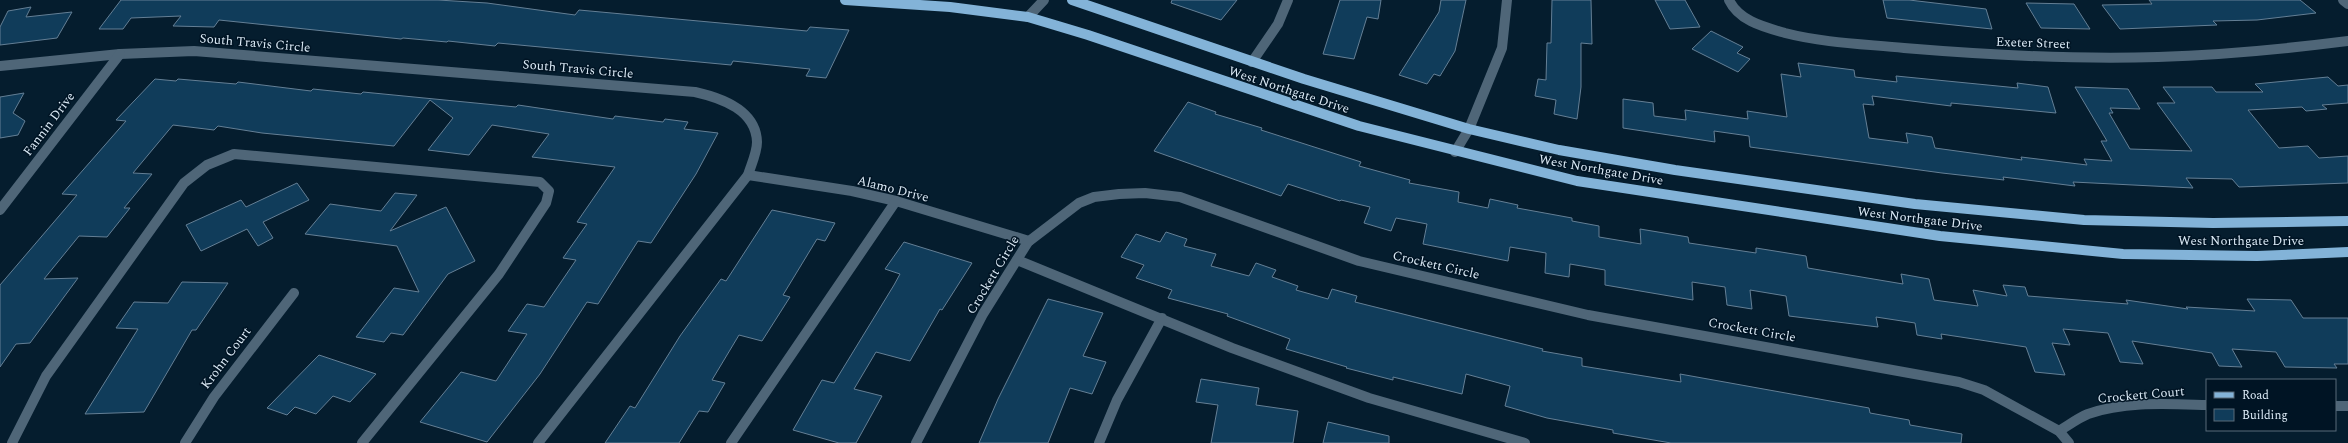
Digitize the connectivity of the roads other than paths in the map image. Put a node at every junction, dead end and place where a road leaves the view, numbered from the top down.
1 (845, 0) edge
2 (1044, 0) edge
3 (1072, 0) edge
4 (1288, 0) edge
5 (1507, 0) edge
6 (1729, 0) edge
7 (2342, 0) edge
8 (2348, 4) edge
9 (1028, 17) junction
10 (2348, 41) edge
11 (120, 54) junction
12 (1252, 62) junction
13 (0, 66) edge
14 (1468, 129) junction
15 (1455, 152) junction
16 (748, 175) junction
17 (896, 201) junction
18 (0, 210) edge
19 (2348, 220) edge
20 (1029, 241) junction
21 (2348, 252) edge
22 (1017, 260) junction
23 (294, 293) dead end
24 (1162, 318) junction
25 (2206, 405) edge
26 (2336, 406) edge
27 (2348, 406) edge
28 (2059, 431) junction
29 (12, 443) edge
30 (185, 443) edge
31 (362, 443) edge
32 (538, 443) edge
33 (731, 443) edge
34 (916, 443) edge
35 (1099, 443) edge
36 (1525, 443) edge
37 (2068, 443) edge

1 - 9 main road, West Northgate Drive
2 - 9 street
3 - 12 main road, West Northgate Drive
4 - 12 street
5 - 14 street
6 - 10 street, Exeter Street
7 - 8 street
9 - 15 main road, West Northgate Drive
11 - 13 street, South Travis Circle
11 - 16 street, South Travis Circle
11 - 18 street, Fannin Drive
12 - 14 main road, West Northgate Drive
14 - 15 street
14 - 19 main road, West Northgate Drive
15 - 21 main road, West Northgate Drive
16 - 17 street, Alamo Drive
16 - 32 street, South Travis Circle
17 - 20 street, Alamo Drive
17 - 33 street
20 - 22 street, Crockett Circle
20 - 28 street, Crockett Circle
22 - 24 street
22 - 34 street, Crockett Circle
23 - 30 street, Krohn Court
24 - 35 street
24 - 36 street
25 - 28 street, Crockett Court
26 - 27 street
28 - 37 street, Crockett Circle
29 - 31 street

